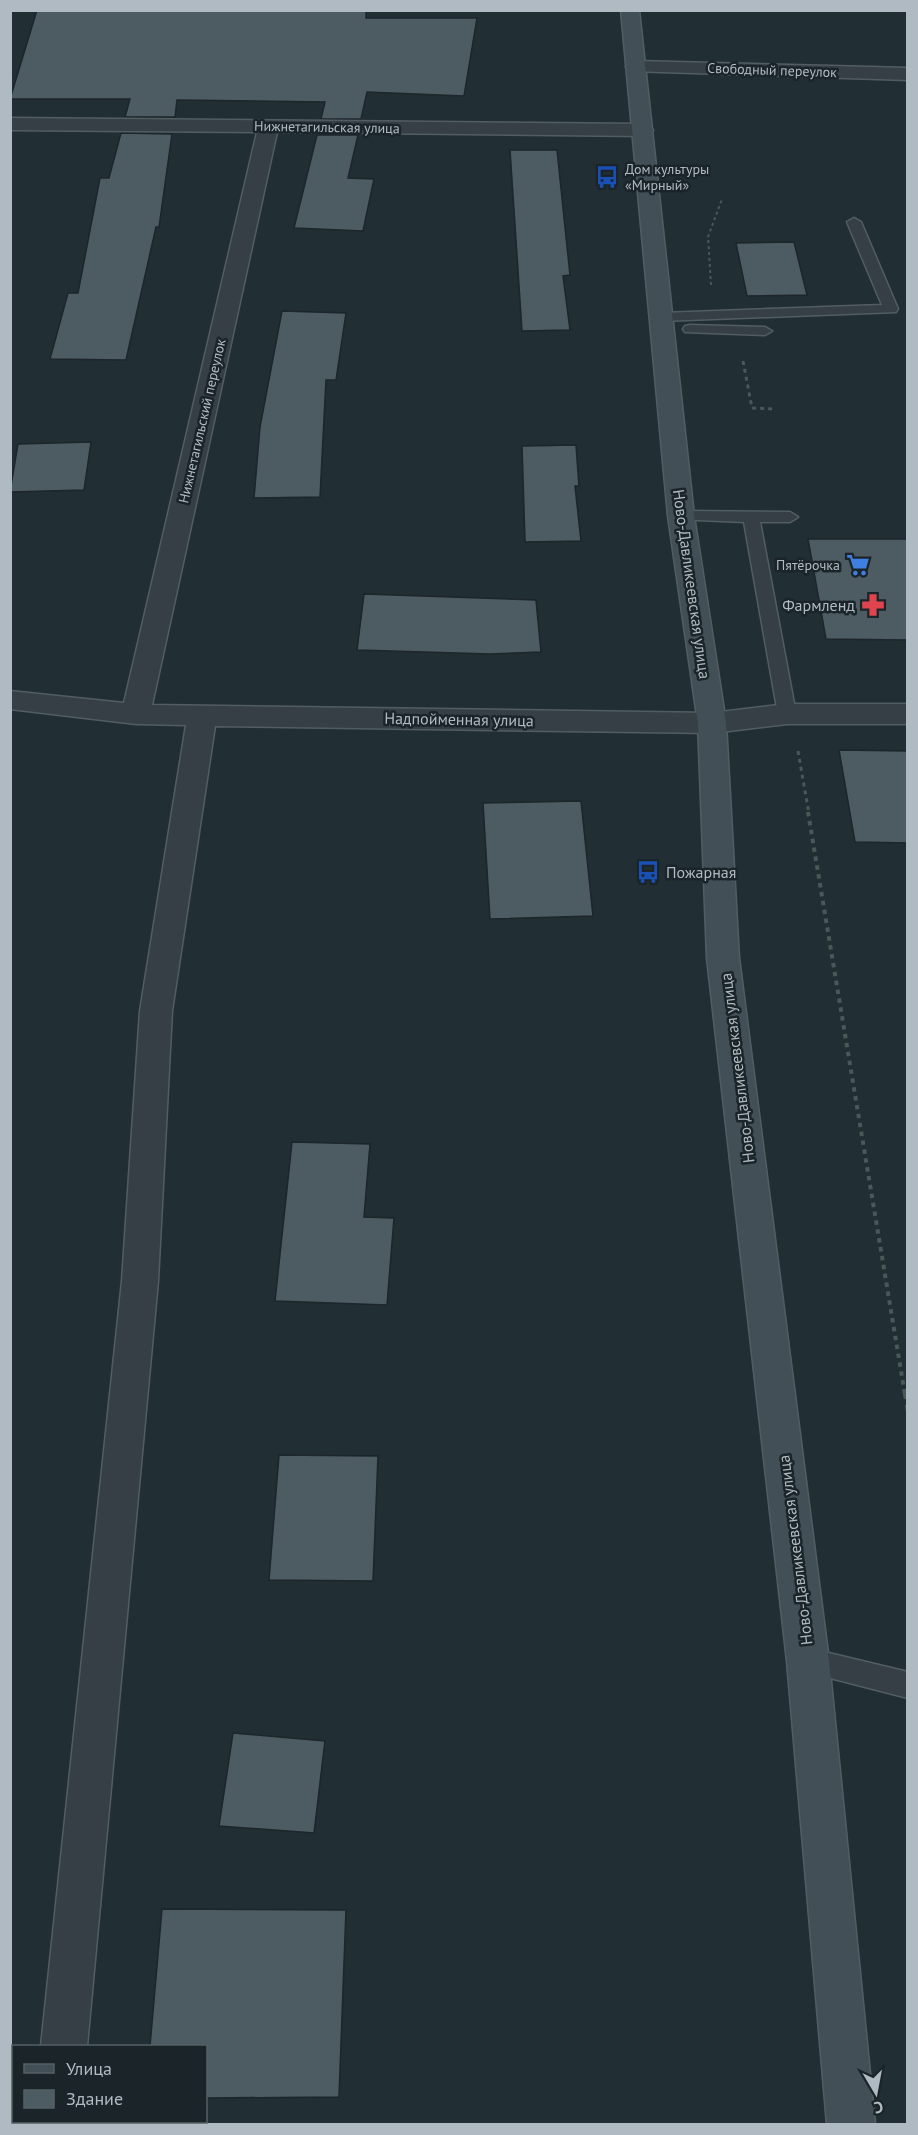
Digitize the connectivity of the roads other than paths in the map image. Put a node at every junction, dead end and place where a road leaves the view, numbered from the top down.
1 (628, 13) edge
2 (636, 67) junction
3 (908, 74) edge
4 (10, 124) edge
5 (268, 127) junction
6 (643, 130) junction
7 (854, 222) dead end
8 (662, 322) junction
9 (765, 331) dead end
10 (681, 516) junction
11 (751, 517) junction
12 (790, 517) dead end
13 (10, 700) edge
14 (136, 714) junction
15 (788, 714) junction
16 (908, 714) edge
17 (202, 716) junction
18 (711, 723) junction
19 (808, 1661) junction
20 (908, 1685) edge
21 (64, 2045) edge
22 (851, 2124) edge

1 - 2 street, Ново-Давликеевская улица
2 - 3 street, Свободный переулок
2 - 6 street, Ново-Давликеевская улица
4 - 5 street, Нижнетагильская улица
5 - 6 street, Нижнетагильская улица
5 - 14 street, Нижнетагильский переулок
6 - 8 street, Ново-Давликеевская улица
7 - 8 lane
8 - 9 lane
8 - 10 street, Ново-Давликеевская улица
10 - 11 lane
10 - 18 street, Ново-Давликеевская улица
11 - 12 lane
11 - 15 lane
13 - 14 street, Надпойменная улица
14 - 17 street, Надпойменная улица
15 - 16 street, Надпойменная улица
15 - 18 street, Надпойменная улица
17 - 18 street, Надпойменная улица
17 - 21 street
18 - 19 street, Ново-Давликеевская улица
19 - 20 lane
19 - 22 street, Ново-Давликеевская улица

